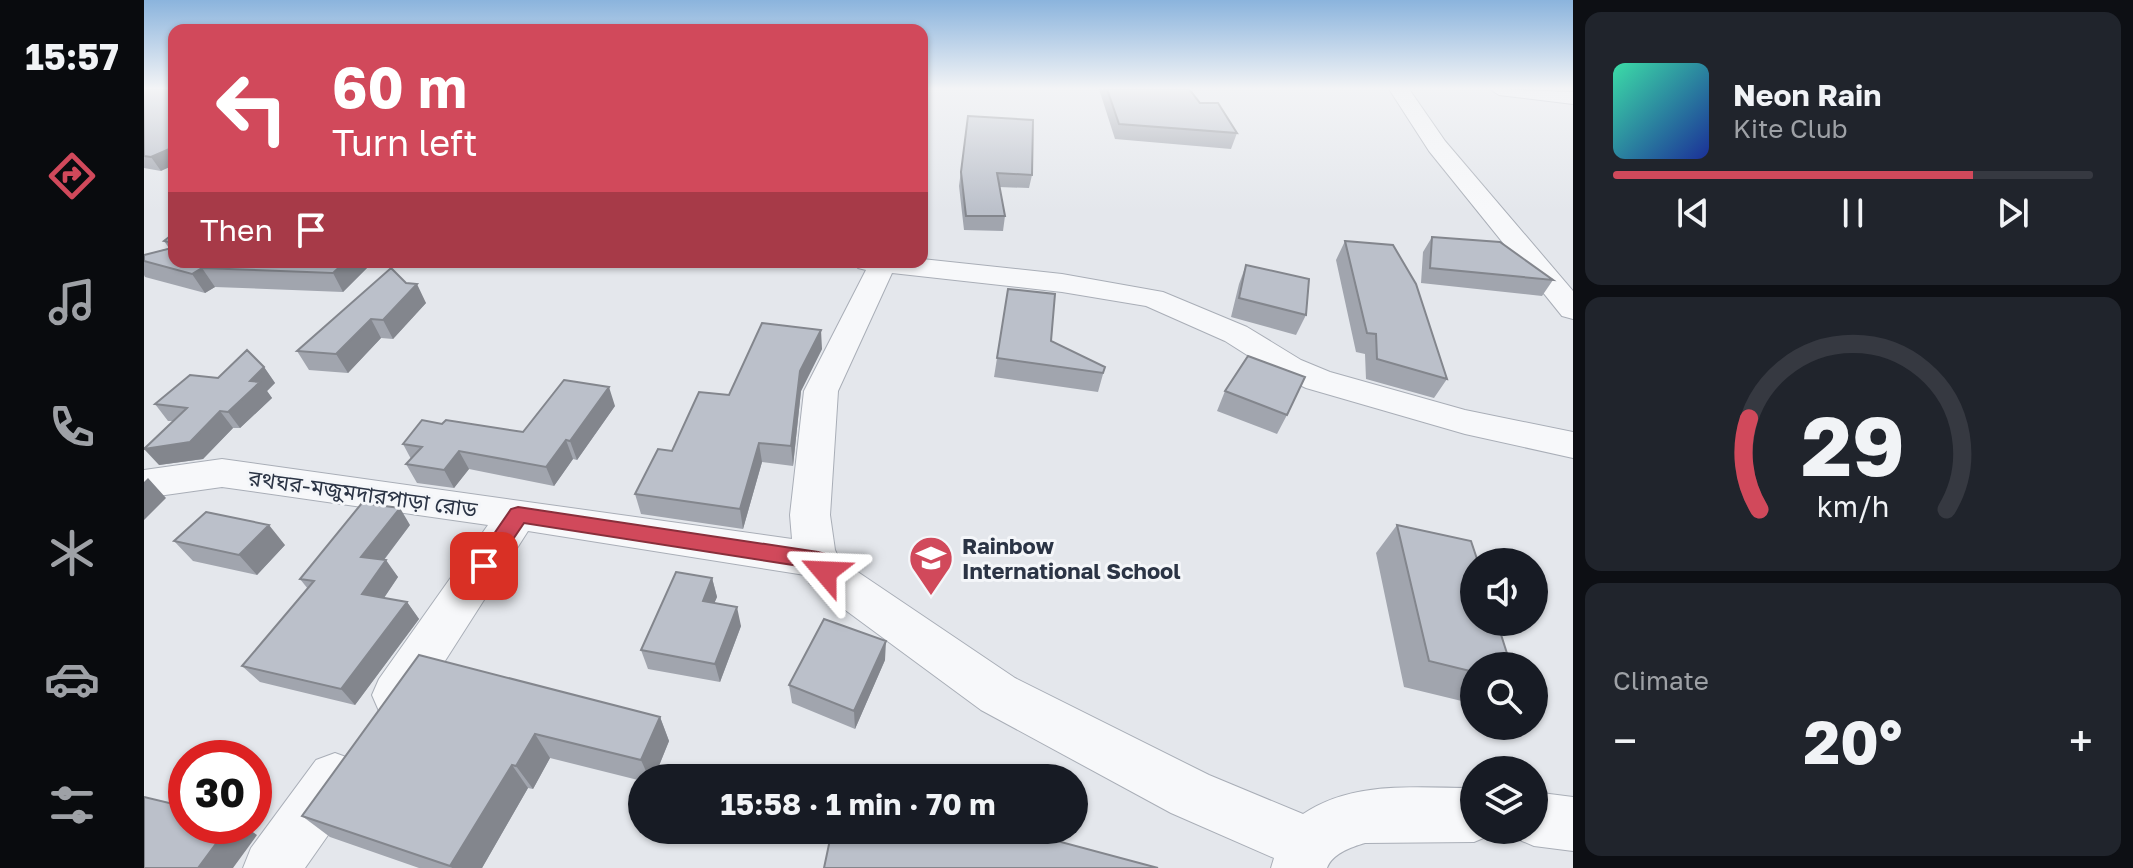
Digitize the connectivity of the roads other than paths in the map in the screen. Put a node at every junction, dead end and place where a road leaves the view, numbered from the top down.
1 (1426, 130) edge
2 (873, 268) edge
3 (916, 268) edge
4 (1573, 310) edge
5 (1573, 445) edge
6 (144, 484) edge
7 (518, 514) junction
8 (818, 560) junction
9 (1460, 815) edge
10 (1548, 821) edge
11 (1573, 824) edge
12 (1303, 856) edge
13 (271, 868) edge

1 - 4 street
2 - 8 street
3 - 5 street
6 - 7 street, রথঘর-মজুমদারপাড়া রোড
7 - 8 street, রথঘর-মজুমদারপাড়া রোড
7 - 13 street
8 - 12 street
9 - 12 street
10 - 11 street

